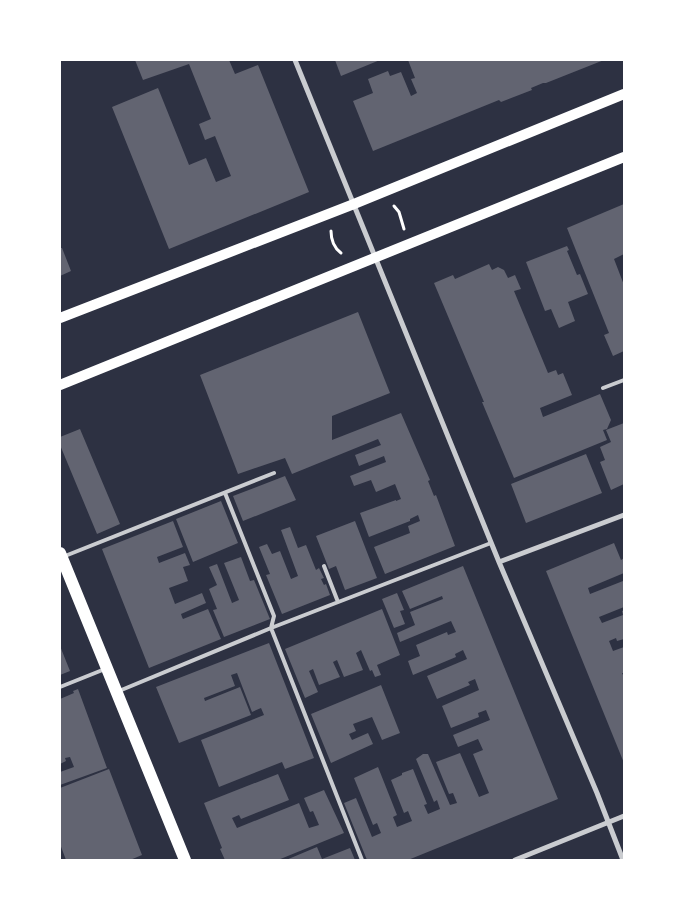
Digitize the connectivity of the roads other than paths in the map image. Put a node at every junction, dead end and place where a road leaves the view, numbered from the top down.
1 (295, 60) edge
2 (624, 94) edge
3 (624, 157) edge
4 (354, 204) junction
5 (375, 258) junction
6 (60, 318) edge
7 (624, 380) edge
8 (60, 385) edge
9 (603, 388) dead end
10 (274, 473) dead end
11 (225, 493) junction
12 (624, 515) edge
13 (491, 543) junction
14 (61, 555) edge
15 (499, 562) junction
16 (324, 566) dead end
17 (338, 602) junction
18 (271, 628) junction
19 (107, 668) junction
20 (60, 687) edge
21 (117, 692) junction
22 (624, 816) edge
23 (608, 822) junction
24 (185, 860) edge
25 (362, 860) edge
26 (515, 860) edge
27 (623, 860) edge

1 - 4 street
2 - 4 main road
3 - 5 main road
4 - 5 street
4 - 6 main road
5 - 8 main road
5 - 13 street
7 - 9 lane
10 - 11 lane
11 - 14 lane
11 - 18 lane
12 - 15 street
13 - 15 street
13 - 17 lane
14 - 19 main road
15 - 23 street
16 - 17 lane
17 - 18 lane
18 - 21 lane
18 - 25 lane
19 - 20 lane
19 - 21 main road
21 - 24 main road
22 - 23 street
23 - 26 street
23 - 27 street

